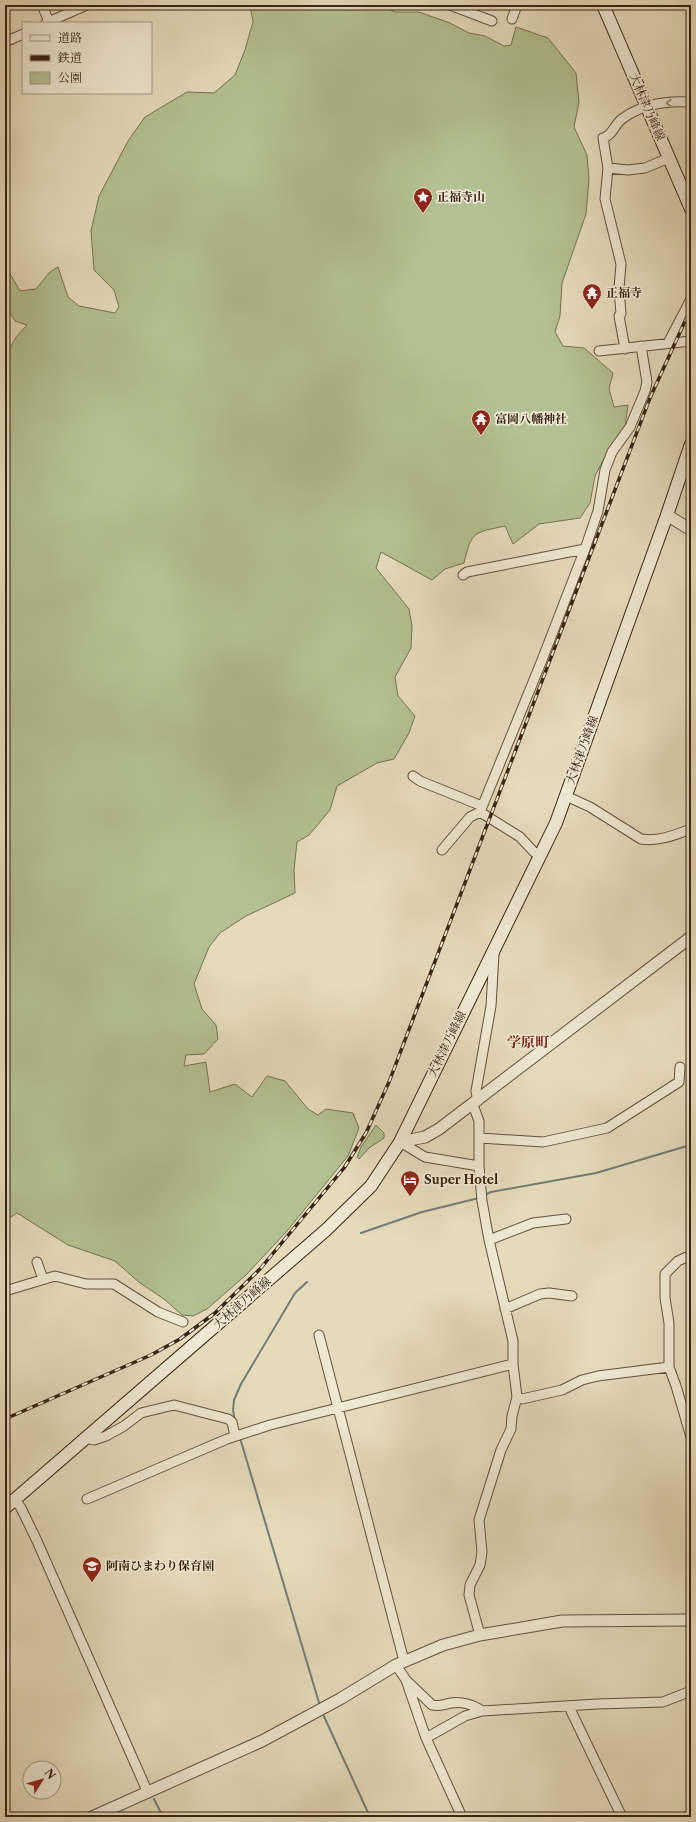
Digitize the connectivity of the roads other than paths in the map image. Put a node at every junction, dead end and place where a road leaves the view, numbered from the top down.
1 (42, 5) edge
2 (87, 5) edge
3 (450, 5) edge
4 (517, 5) edge
5 (603, 5) edge
6 (512, 19) dead end
7 (492, 21) dead end
8 (48, 22) edge
9 (22, 34) edge
10 (5, 42) edge
11 (691, 100) edge
12 (647, 106) junction
13 (669, 158) junction
14 (608, 168) junction
15 (691, 209) edge
16 (691, 299) edge
17 (691, 341) edge
18 (668, 343) junction
19 (641, 346) junction
20 (625, 349) junction
21 (599, 351) dead end
22 (691, 444) edge
23 (667, 515) junction
24 (691, 530) edge
25 (585, 549) junction
26 (463, 575) dead end
27 (413, 776) dead end
28 (566, 796) junction
29 (481, 809) junction
30 (691, 829) edge
31 (442, 850) dead end
32 (540, 855) junction
33 (691, 937) edge
34 (494, 948) junction
35 (680, 1067) dead end
36 (476, 1103) junction
37 (480, 1138) junction
38 (400, 1142) junction
39 (479, 1166) junction
40 (566, 1220) dead end
41 (489, 1240) junction
42 (691, 1255) edge
43 (37, 1262) dead end
44 (43, 1279) junction
45 (5, 1291) edge
46 (572, 1296) dead end
47 (505, 1309) junction
48 (183, 1322) dead end
49 (319, 1335) dead end
50 (513, 1364) junction
51 (669, 1367) junction
52 (517, 1397) junction
53 (339, 1408) junction
54 (687, 1410) edge
55 (238, 1435) junction
56 (691, 1437) edge
57 (85, 1438) junction
58 (87, 1499) dead end
59 (8, 1504) edge
60 (691, 1620) edge
61 (480, 1635) junction
62 (400, 1663) junction
63 (406, 1680) junction
64 (691, 1691) edge
65 (571, 1706) junction
66 (482, 1711) junction
67 (426, 1738) junction
68 (148, 1792) junction
69 (92, 1817) edge
70 (462, 1817) edge
71 (622, 1817) edge

1 - 8 street
2 - 8 street
3 - 7 street
4 - 6 street
5 - 12 main road, 大林津乃峰線
9 - 10 street
11 -> 12 street
12 - 13 main road, 大林津乃峰線
12 - 14 street
13 - 14 street
13 - 15 main road, 大林津乃峰線
14 - 20 street
16 - 18 street
17 - 18 street
18 - 19 street
19 - 20 street
19 - 25 street
20 - 21 street
22 - 23 main road, 大林津乃峰線
23 - 24 street
23 - 28 main road, 大林津乃峰線
25 - 26 street
25 - 29 street
27 - 29 street
28 - 30 street
28 - 32 main road, 大林津乃峰線
29 - 31 street
29 - 32 street
32 - 34 main road, 大林津乃峰線
33 - 36 street
34 - 36 street
34 - 38 main road, 大林津乃峰線
35 - 37 street
36 - 37 street
36 - 38 street
37 - 39 street
38 - 39 street
38 - 57 main road, 大林津乃峰線
39 - 41 street
40 - 41 street
41 - 47 street
42 - 51 street
43 - 44 street
44 - 45 street
44 - 48 street
46 - 47 street
47 - 50 street
49 - 53 street
50 - 52 street
50 - 53 street
51 - 52 street
51 - 54 street
52 - 61 street
53 - 55 street
53 - 62 street
54 - 56 street
55 - 57 street
55 - 58 street
57 - 59 main road, 大林津乃峰線
59 - 68 street
60 - 61 street
61 - 62 street
62 - 63 street
62 - 68 street
63 - 66 street
63 - 67 street
64 - 65 street
65 - 66 street
65 - 71 street
66 - 67 street
67 - 70 street
68 - 69 street

